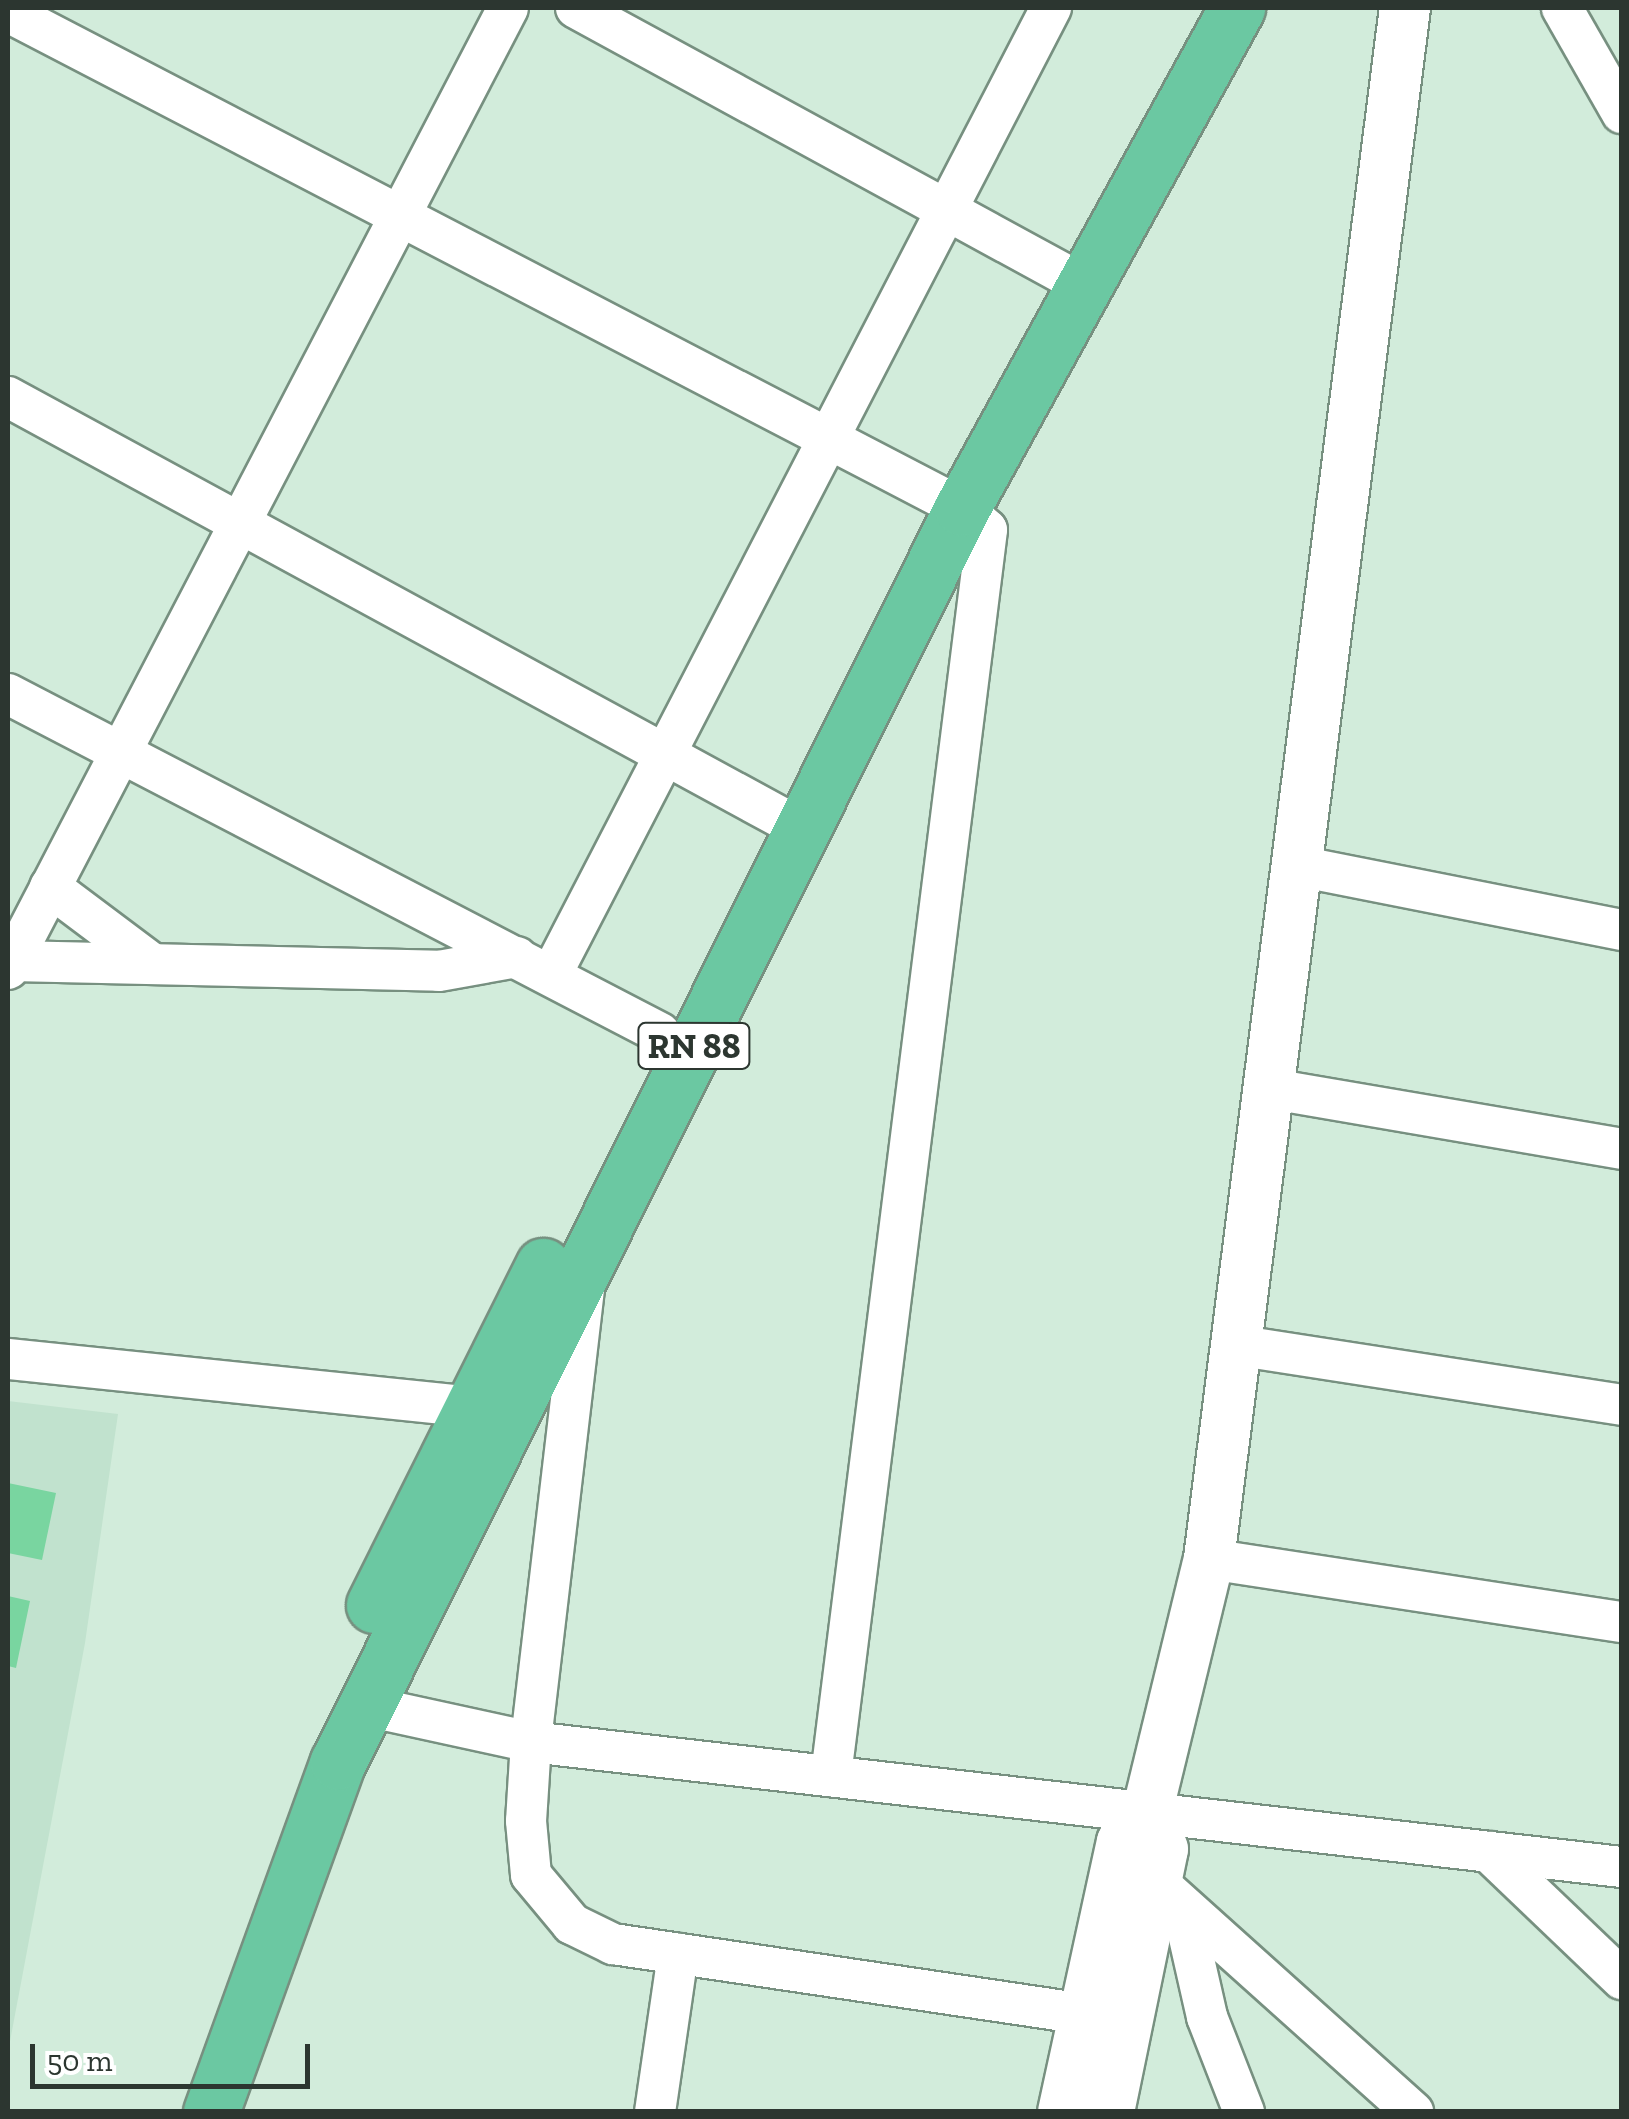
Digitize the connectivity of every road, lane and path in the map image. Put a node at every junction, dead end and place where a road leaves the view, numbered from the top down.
1 (508, 8) edge
2 (576, 8) edge
3 (1051, 8) edge
4 (1406, 8) edge
5 (1562, 8) edge
6 (1223, 9) edge
7 (8, 12) edge
8 (1622, 113) edge
9 (950, 212) junction
10 (400, 216) junction
11 (1068, 276) junction
12 (8, 397) edge
13 (826, 437) junction
14 (946, 500) junction
15 (240, 523) junction
16 (8, 694) edge
17 (120, 752) junction
18 (662, 753) junction
19 (786, 820) junction
20 (1293, 865) junction
21 (50, 887) junction
22 (1622, 930) edge
23 (150, 962) junction
24 (10, 966) edge
25 (534, 966) junction
26 (660, 1033) junction
27 (1266, 1088) junction
28 (1622, 1149) edge
29 (588, 1260) junction
30 (1235, 1345) junction
31 (8, 1359) edge
32 (1622, 1405) edge
33 (470, 1407) junction
34 (1209, 1559) junction
35 (1622, 1622) edge
36 (366, 1706) junction
37 (532, 1742) junction
38 (831, 1776) junction
39 (1147, 1813) junction
40 (1489, 1852) junction
41 (1622, 1867) edge
42 (1170, 1897) junction
43 (678, 1954) junction
44 (1622, 1979) edge
45 (1106, 2018) junction
46 (173, 2112) edge
47 (211, 2112) edge
48 (655, 2112) edge
49 (1063, 2112) edge
50 (1109, 2112) edge
51 (1244, 2112) edge
52 (1412, 2112) edge

1 - 10 street
2 - 9 street
3 - 9 street
4 - 20 street
5 - 8 street
6 - 11 main road, RN 88
7 - 10 street
9 - 11 street
9 - 13 street
10 - 13 street
10 - 15 street
11 - 14 main road, RN 88
12 - 15 street
13 - 14 street
13 - 18 street
14 - 19 main road, RN 88
14 - 38 street
15 - 17 street
15 - 18 street
16 - 17 street
17 - 21 street
17 - 25 street
18 - 19 street
18 - 25 street
19 - 26 main road, RN 88
19 - 29 main road, RN 88
20 - 22 street
20 - 27 street
21 - 23 street
21 - 24 street
23 - 24 street
23 - 25 street
25 - 26 street
26 - 33 main road, RN 88
27 - 28 street
27 - 30 street
29 - 36 main road, RN 88
29 - 37 street
30 - 32 street
30 - 34 street
31 - 33 street
33 - 46 main road, RN 88
34 - 35 street
34 - 39 street
36 - 37 street
36 - 47 main road, RN 88
37 - 38 street
37 - 43 street
38 - 39 street
39 - 40 street
39 - 42 street
39 - 45 street
40 - 41 street
40 - 44 street
42 - 45 street
42 - 51 street
42 - 52 street
43 - 45 street
43 - 48 street
45 - 49 street
45 - 50 street

